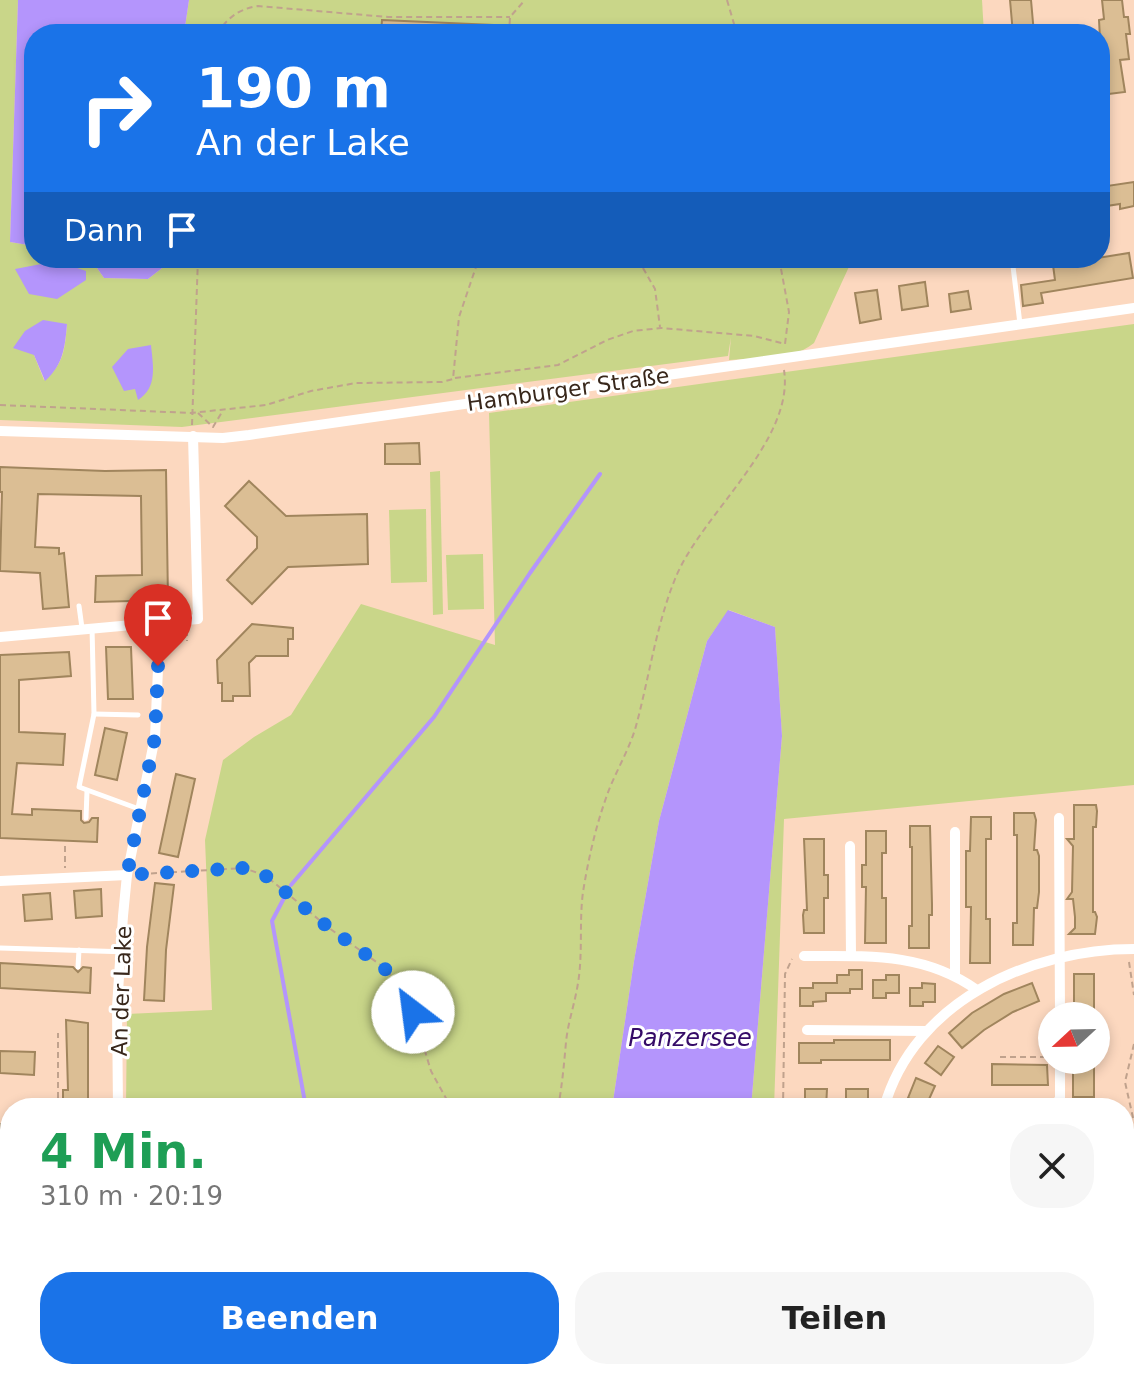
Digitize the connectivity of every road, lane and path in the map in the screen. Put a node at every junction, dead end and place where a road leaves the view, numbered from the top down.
1 (525, 0) edge
2 (727, 0) edge
3 (510, 17) junction
4 (226, 24) edge
5 (510, 24) edge
6 (734, 24) edge
7 (198, 268) edge
8 (476, 268) edge
9 (643, 268) edge
10 (781, 268) edge
11 (1013, 268) edge
12 (1134, 308) edge
13 (1020, 325) junction
14 (661, 328) junction
15 (784, 369) dead end
16 (453, 379) junction
17 (0, 405) edge
18 (223, 410) junction
19 (197, 412) junction
20 (191, 413) junction
21 (0, 431) edge
22 (193, 436) junction
23 (79, 606) dead end
24 (160, 624) junction
25 (87, 628) junction
26 (0, 637) edge
27 (94, 714) junction
28 (138, 715) dead end
29 (87, 790) junction
30 (140, 810) junction
31 (86, 818) dead end
32 (1059, 818) dead end
33 (955, 832) dead end
34 (65, 846) dead end
35 (850, 846) dead end
36 (127, 875) junction
37 (67, 877) junction
38 (0, 881) edge
39 (0, 948) edge
40 (1130, 949) edge
41 (79, 950) junction
42 (124, 952) junction
43 (804, 956) joint
44 (851, 956) junction
45 (1060, 956) junction
46 (78, 967) dead end
47 (955, 974) junction
48 (977, 990) junction
49 (1134, 995) edge
50 (1060, 1002) edge
51 (807, 1030) dead end
52 (926, 1031) junction
53 (58, 1033) dead end
54 (1134, 1044) edge
55 (1000, 1057) dead end
56 (1038, 1057) edge
57 (1060, 1074) edge
58 (58, 1098) edge
59 (118, 1098) edge
60 (446, 1098) edge
61 (560, 1098) edge
62 (783, 1098) edge
63 (887, 1098) edge
64 (1060, 1098) edge
65 (1129, 1098) edge
66 (1134, 1172) edge
67 (1134, 1193) edge

1 - 3 path
2 - 6 path
3 - 4 path
3 - 5 path
7 - 20 path
8 - 16 path
9 - 14 path
10 - 14 path
11 - 13 lane
12 - 13 street, Hamburger Straße
13 - 22 street, Hamburger Straße
14 - 16 path
15 - 61 path
16 - 18 path
17 - 20 path
18 - 19 path
18 - 19 path
19 - 20 path
20 - 22 path
21 - 22 street, Hamburger Straße
22 - 24 street
23 - 25 lane
24 - 25 street
24 - 30 street, An der Lake
25 - 26 street
25 - 27 lane
27 - 28 lane
27 - 29 lane
29 - 30 lane
29 - 31 lane
30 - 36 street, An der Lake
32 - 45 street
33 - 47 street
34 - 37 path
35 - 44 street
36 - 37 street
36 - 42 street, An der Lake
36 - 60 path
37 - 38 street
39 - 41 lane
40 - 45 street
40 - 49 path
41 - 42 lane
41 - 46 lane
42 - 59 street, An der Lake
43 - 44 street
43 - 62 path
44 - 47 street
45 - 48 street
45 - 50 street
47 - 48 street
48 - 52 street
51 - 52 street
52 - 63 street
53 - 58 path
54 - 65 path
55 - 56 path
57 - 64 street
66 - 67 path

